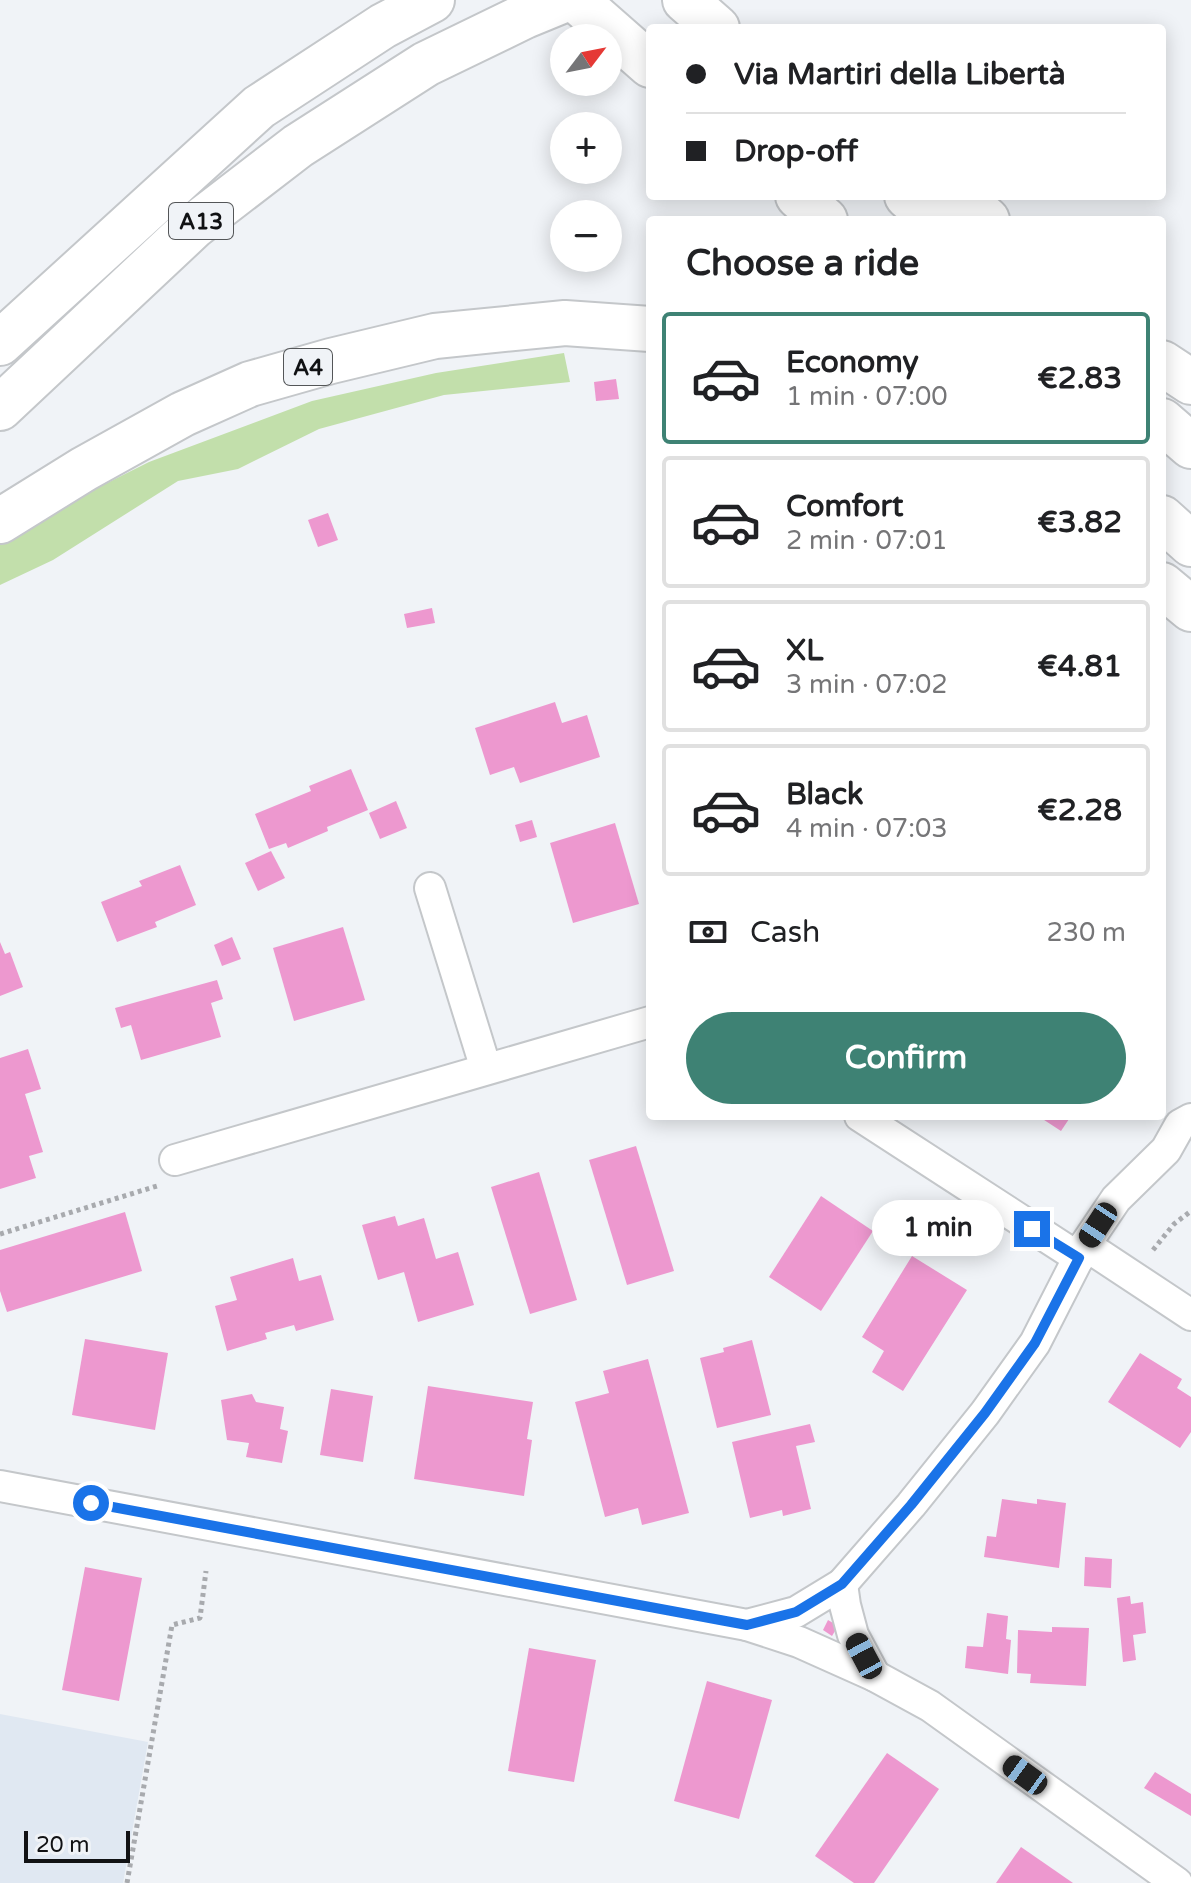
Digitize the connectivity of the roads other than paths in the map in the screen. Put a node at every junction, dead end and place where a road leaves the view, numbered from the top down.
1 (432, 0) edge
2 (564, 0) edge
3 (576, 0) edge
4 (685, 0) edge
5 (712, 24) edge
6 (646, 61) edge
7 (802, 200) edge
8 (912, 200) edge
9 (964, 200) edge
10 (820, 216) edge
11 (930, 216) edge
12 (982, 216) edge
13 (646, 329) edge
14 (0, 343) edge
15 (1166, 366) edge
16 (1191, 382) edge
17 (0, 408) edge
18 (1166, 424) edge
19 (1191, 446) edge
20 (0, 521) edge
21 (1166, 522) edge
22 (1191, 544) edge
23 (1166, 588) edge
24 (1191, 609) edge
25 (430, 888) dead end
26 (646, 1023) edge
27 (486, 1069) junction
28 (1191, 1119) edge
29 (867, 1120) edge
30 (170, 1172) road end
31 (1082, 1251) junction
32 (1191, 1315) edge
33 (0, 1486) edge
34 (842, 1584) junction
35 (747, 1625) junction
36 (875, 1676) junction
37 (1170, 1881) edge

1 - 14 highway, A13
2 - 17 highway, A13
3 - 6 highway
4 - 5 highway
7 - 10 highway
8 - 11 highway
9 - 12 highway
13 - 20 highway, A4
15 - 16 highway
18 - 19 highway
21 - 22 highway
23 - 24 highway
25 - 27 street
26 - 27 street
27 - 30 street
28 - 31 street
29 - 31 street
31 - 32 street
31 - 34 street
33 - 35 street
34 - 35 street
34 - 36 street
35 - 36 street
36 - 37 street

